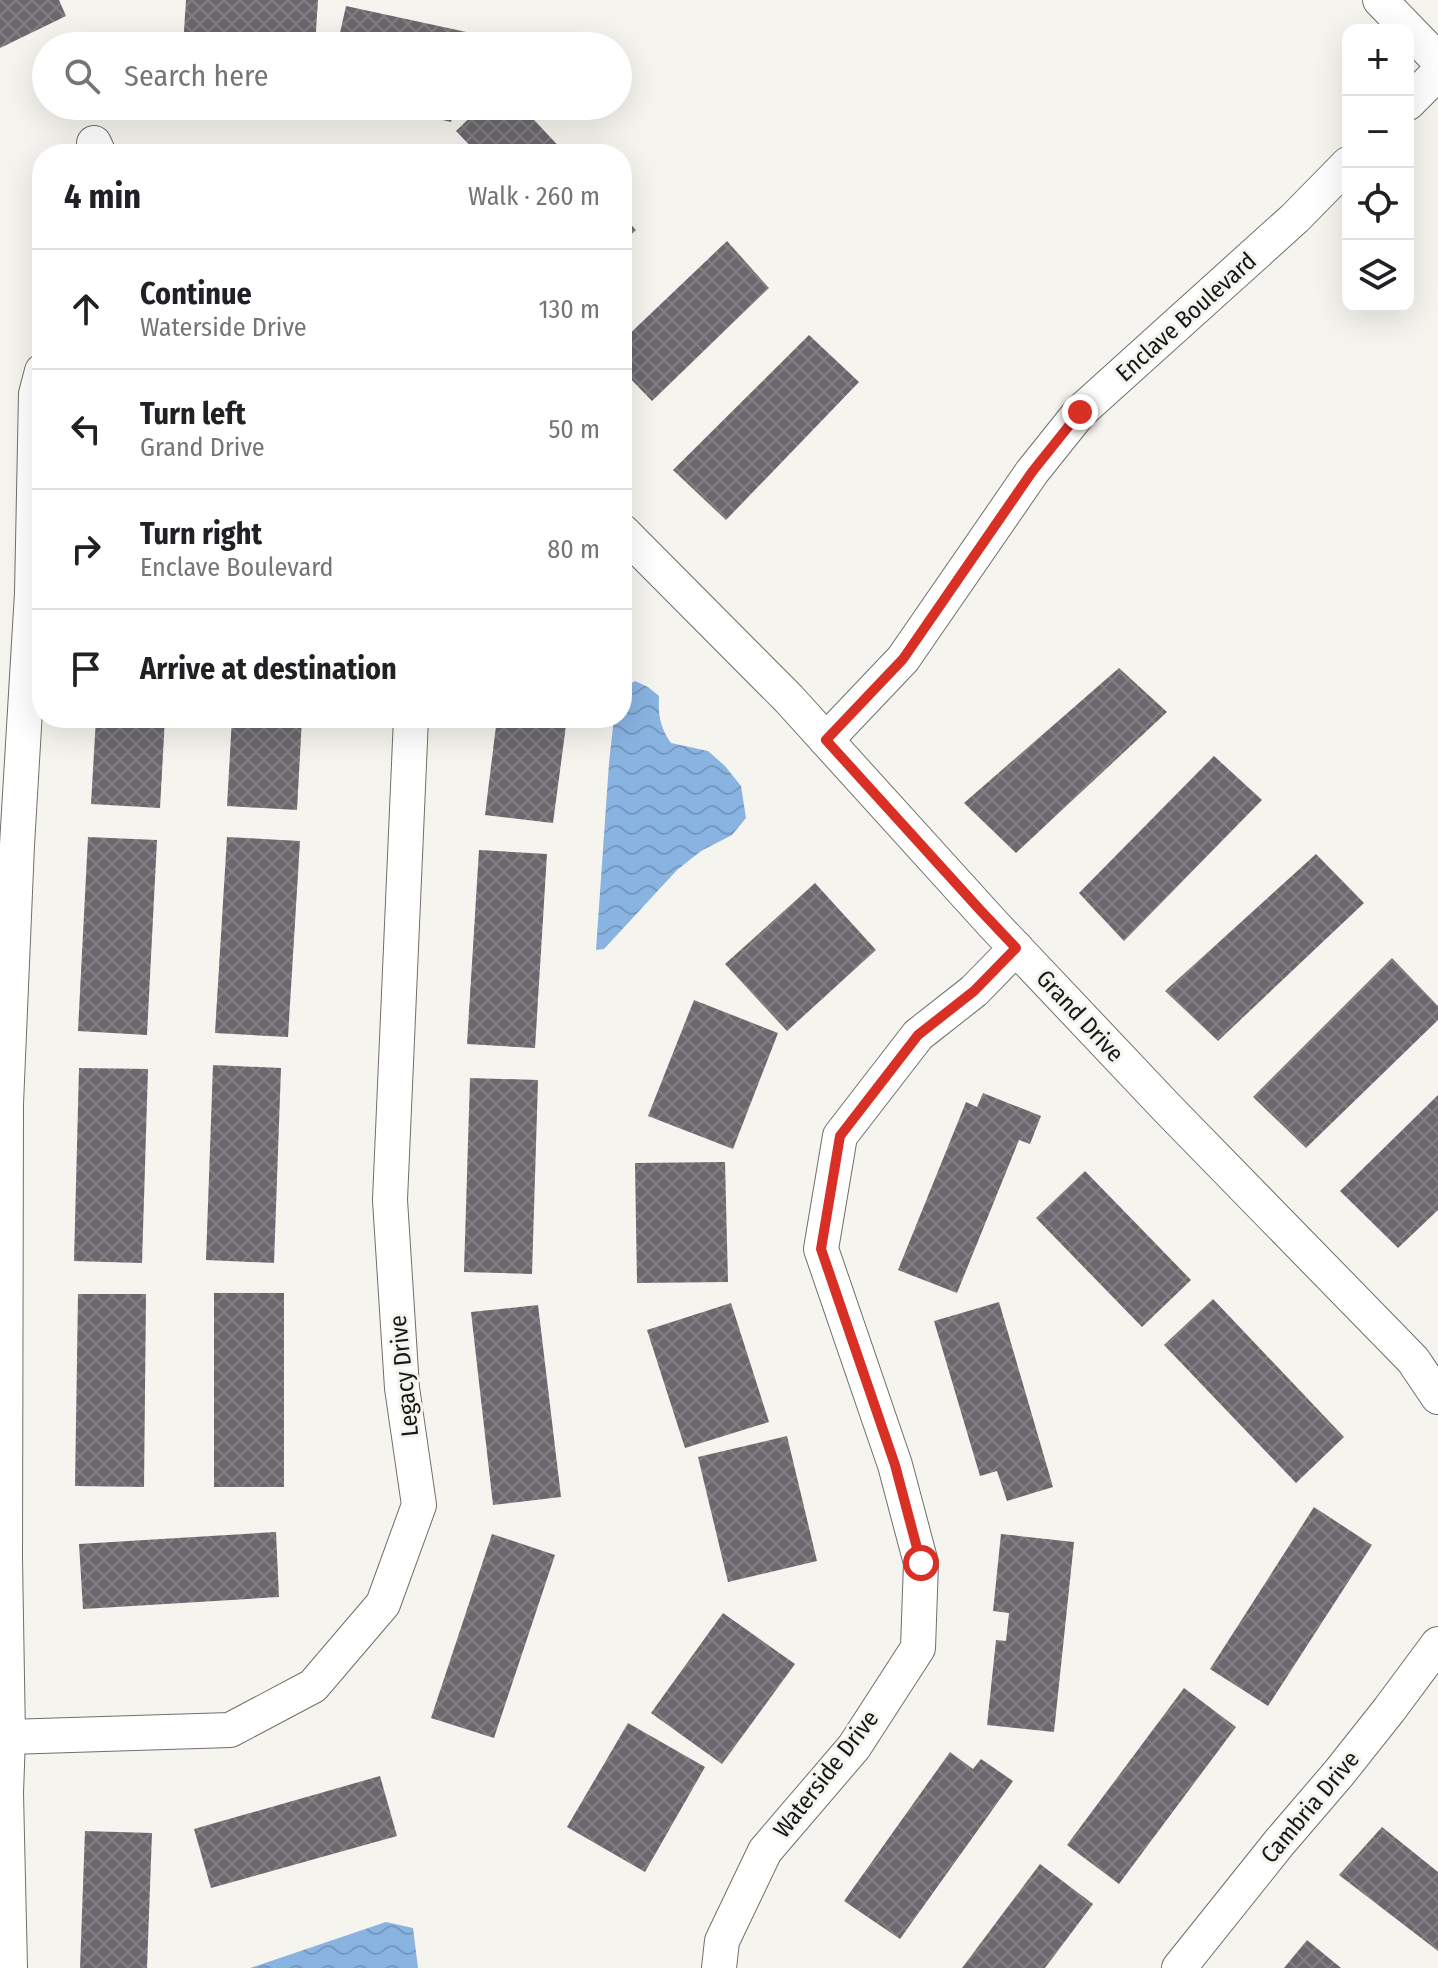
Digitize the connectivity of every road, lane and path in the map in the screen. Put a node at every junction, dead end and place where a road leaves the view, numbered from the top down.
1 (1380, 0) edge
2 (1438, 60) edge
3 (1438, 73) edge
4 (1414, 97) edge
5 (1344, 168) edge
6 (632, 541) edge
7 (32, 593) edge
8 (411, 728) edge
9 (826, 740) junction
10 (1016, 948) junction
11 (1438, 1397) edge
12 (1438, 1644) edge
13 (8, 1737) junction
14 (10, 1968) edge
15 (719, 1968) edge
16 (1179, 1968) edge

1 - 2 street
3 - 4 street
5 - 9 street, Enclave Boulevard
6 - 9 street, Grand Drive
7 - 13 street
8 - 13 street, Legacy Drive
9 - 10 street, Grand Drive
10 - 11 street, Grand Drive
10 - 15 street, Waterside Drive
12 - 16 street, Cambria Drive
13 - 14 street

